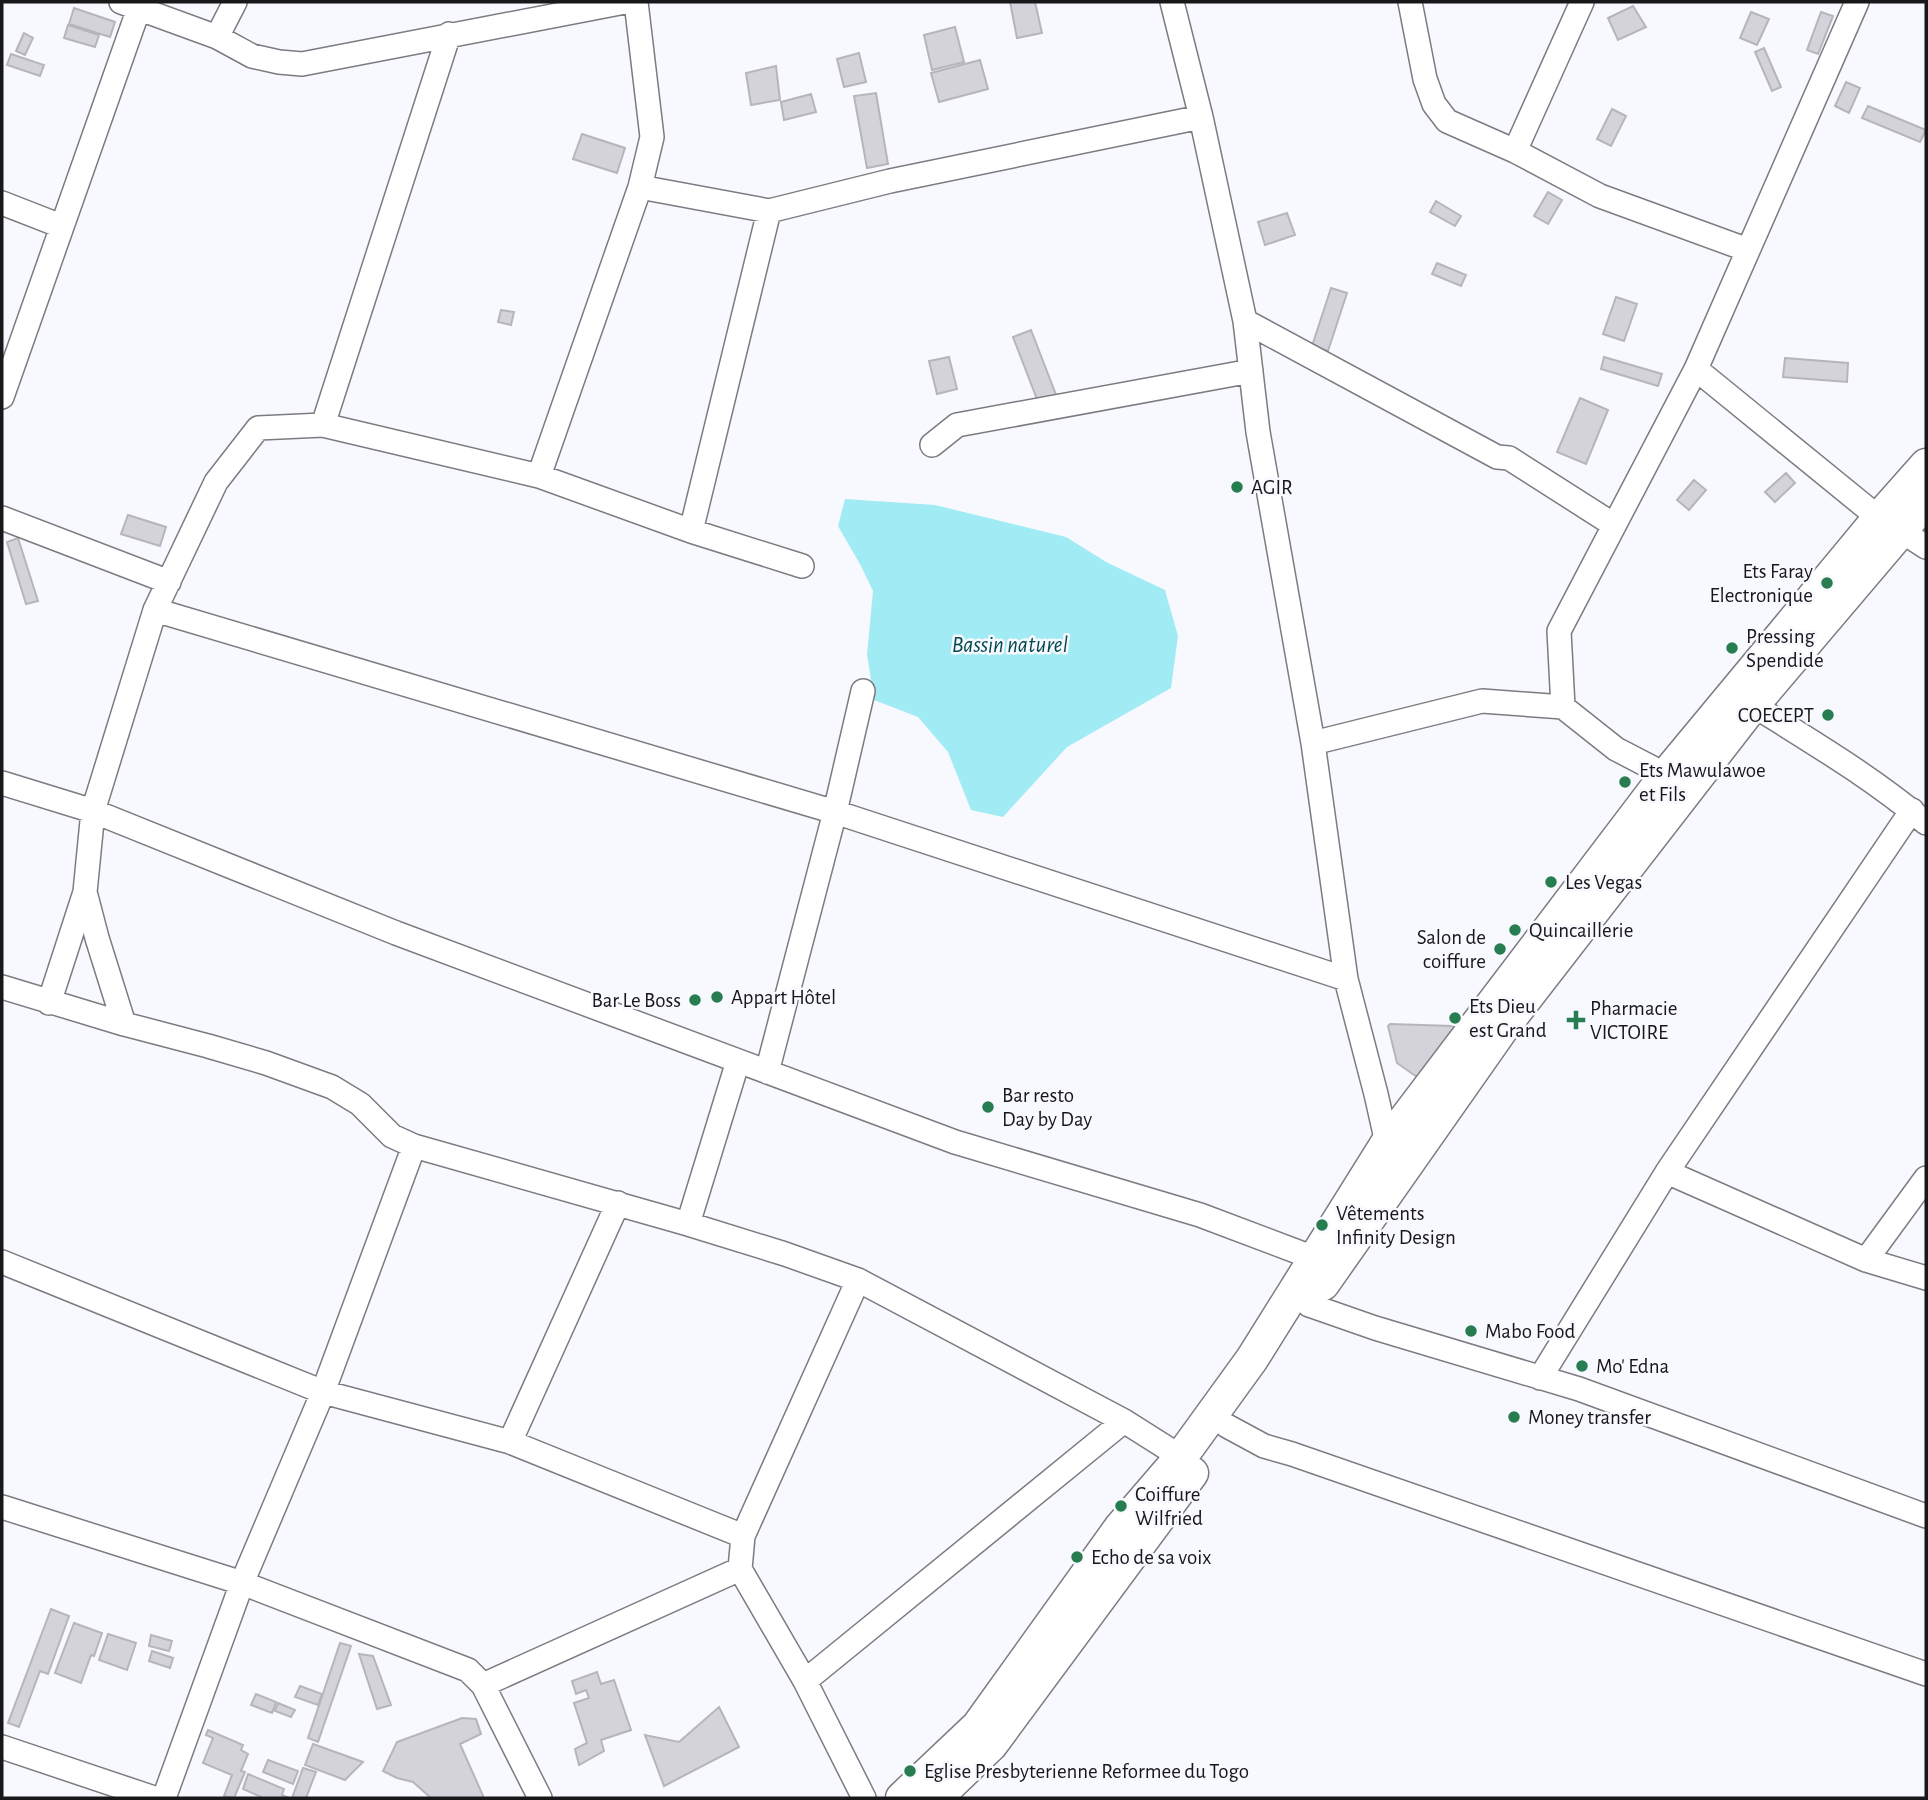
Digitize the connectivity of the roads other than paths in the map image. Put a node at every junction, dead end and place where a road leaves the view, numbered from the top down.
1 (235, 2) edge
2 (625, 2) edge
3 (636, 2) edge
4 (1172, 2) edge
5 (1410, 2) edge
6 (1582, 2) edge
7 (1857, 2) edge
8 (130, 5) edge
9 (449, 34) junction
10 (217, 37) junction
11 (1201, 117) junction
12 (1515, 151) junction
13 (639, 187) junction
14 (2, 203) edge
15 (769, 211) junction
16 (61, 226) junction
17 (1748, 250) junction
18 (1245, 321) junction
19 (1696, 369) junction
20 (1251, 371) junction
21 (2, 397) edge
22 (323, 425) junction
23 (932, 445) dead end
24 (1926, 465) edge
25 (539, 476) junction
26 (1926, 501) edge
27 (2, 518) edge
28 (1614, 525) junction
29 (691, 531) junction
30 (1902, 532) edge
31 (802, 566) dead end
32 (169, 582) junction
33 (155, 610) junction
34 (863, 691) dead end
35 (1753, 705) junction
36 (1563, 707) junction
37 (1313, 743) junction
38 (1666, 775) junction
39 (2, 783) edge
40 (93, 811) junction
41 (835, 812) junction
42 (1919, 817) edge
43 (85, 892) junction
44 (1346, 979) junction
45 (2, 988) edge
46 (49, 1003) junction
47 (124, 1024) junction
48 (738, 1061) junction
49 (767, 1072) junction
50 (1387, 1143) junction
51 (414, 1146) junction
52 (1667, 1172) junction
53 (1926, 1178) edge
54 (618, 1203) junction
55 (688, 1224) junction
56 (1866, 1260) junction
57 (2, 1262) edge
58 (1324, 1263) junction
59 (1926, 1278) edge
60 (858, 1280) junction
61 (1309, 1306) junction
62 (1540, 1378) junction
63 (323, 1392) junction
64 (1124, 1421) junction
65 (1227, 1426) junction
66 (510, 1442) junction
67 (1181, 1457) junction
68 (2, 1507) edge
69 (1926, 1516) edge
70 (743, 1536) junction
71 (740, 1569) junction
72 (242, 1583) junction
73 (1926, 1674) edge
74 (804, 1681) junction
75 (483, 1685) junction
76 (2, 1747) edge
77 (154, 1798) edge
78 (164, 1798) edge
79 (540, 1798) edge
80 (864, 1798) edge
81 (902, 1798) edge
82 (936, 1798) edge

1 - 10 street
2 - 9 street
3 - 13 street
4 - 11 street
5 - 12 street
6 - 12 street
7 - 17 street
8 - 10 street
8 - 16 street
9 - 10 street
9 - 22 street
11 - 15 street
11 - 18 street
12 - 17 street
13 - 15 street
13 - 25 street
14 - 16 street
15 - 29 street
16 - 21 street
17 - 19 street
18 - 20 street
18 - 28 street
19 - 28 street
19 - 30 street
20 - 23 street
20 - 37 street
22 - 25 street
22 - 32 street
24 - 30 main road
25 - 29 street
26 - 30 main road
27 - 32 street
28 - 36 street
29 - 31 street
30 - 35 main road
30 - 38 main road
32 - 33 street
33 - 40 street
33 - 41 street
34 - 41 street
35 - 42 street
35 - 58 main road
36 - 37 street
36 - 38 street
37 - 44 street
38 - 50 main road
39 - 40 street
40 - 43 street
40 - 48 street
41 - 44 street
41 - 49 street
42 - 52 street
43 - 46 street
43 - 47 street
44 - 50 street
45 - 46 street
46 - 47 street
47 - 51 street
48 - 49 street
48 - 55 street
49 - 58 street
50 - 58 main road
51 - 54 street
51 - 63 street
52 - 56 street
52 - 62 street
53 - 56 street
54 - 55 street
54 - 66 street
55 - 60 street
56 - 59 street
57 - 63 street
58 - 61 main road
58 - 67 main road
60 - 64 street
60 - 70 street
61 - 62 street
61 - 65 main road
62 - 69 street
63 - 66 street
63 - 72 street
64 - 67 street
64 - 74 street
65 - 73 street
65 - 82 main road
66 - 70 street
67 - 81 main road
68 - 72 street
70 - 71 street
71 - 74 street
71 - 75 street
72 - 75 street
72 - 78 street
74 - 80 street
75 - 79 street
76 - 77 street

